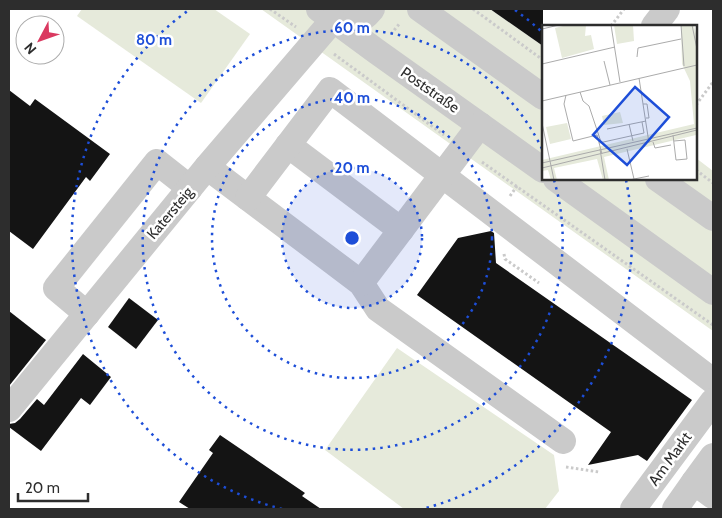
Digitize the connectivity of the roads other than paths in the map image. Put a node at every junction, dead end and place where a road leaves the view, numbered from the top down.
1 (372, 9) edge
2 (420, 9) edge
3 (667, 9) edge
4 (327, 12) edge
5 (655, 25) edge
6 (542, 96) edge
7 (480, 125) junction
8 (288, 145) junction
9 (207, 167) junction
10 (542, 169) edge
11 (442, 175) junction
12 (557, 180) edge
13 (659, 180) edge
14 (190, 188) junction
15 (248, 198) junction
16 (713, 218) edge
17 (401, 230) junction
18 (360, 283) junction
19 (713, 292) edge
20 (87, 314) junction
21 (713, 381) edge
22 (710, 405) edge
23 (9, 409) edge
24 (563, 441) dead end
25 (713, 456) edge
26 (704, 489) edge
27 (633, 509) edge
28 (675, 509) edge

1 - 4 street
2 - 6 street
3 - 5 street
4 - 7 street, Poststraße
4 - 9 street, Katersteig
7 - 10 street, Poststraße
7 - 11 street
8 - 11 street
8 - 15 street
8 - 17 street
9 - 14 street, Katersteig
9 - 15 street
11 - 17 street
11 - 21 street
12 - 19 street
13 - 16 street
14 - 20 street, Katersteig
14 - 20 street
15 - 18 street
17 - 18 street
18 - 24 street
20 - 23 street, Katersteig
22 - 27 street, Am Markt
25 - 26 street
26 - 28 street

